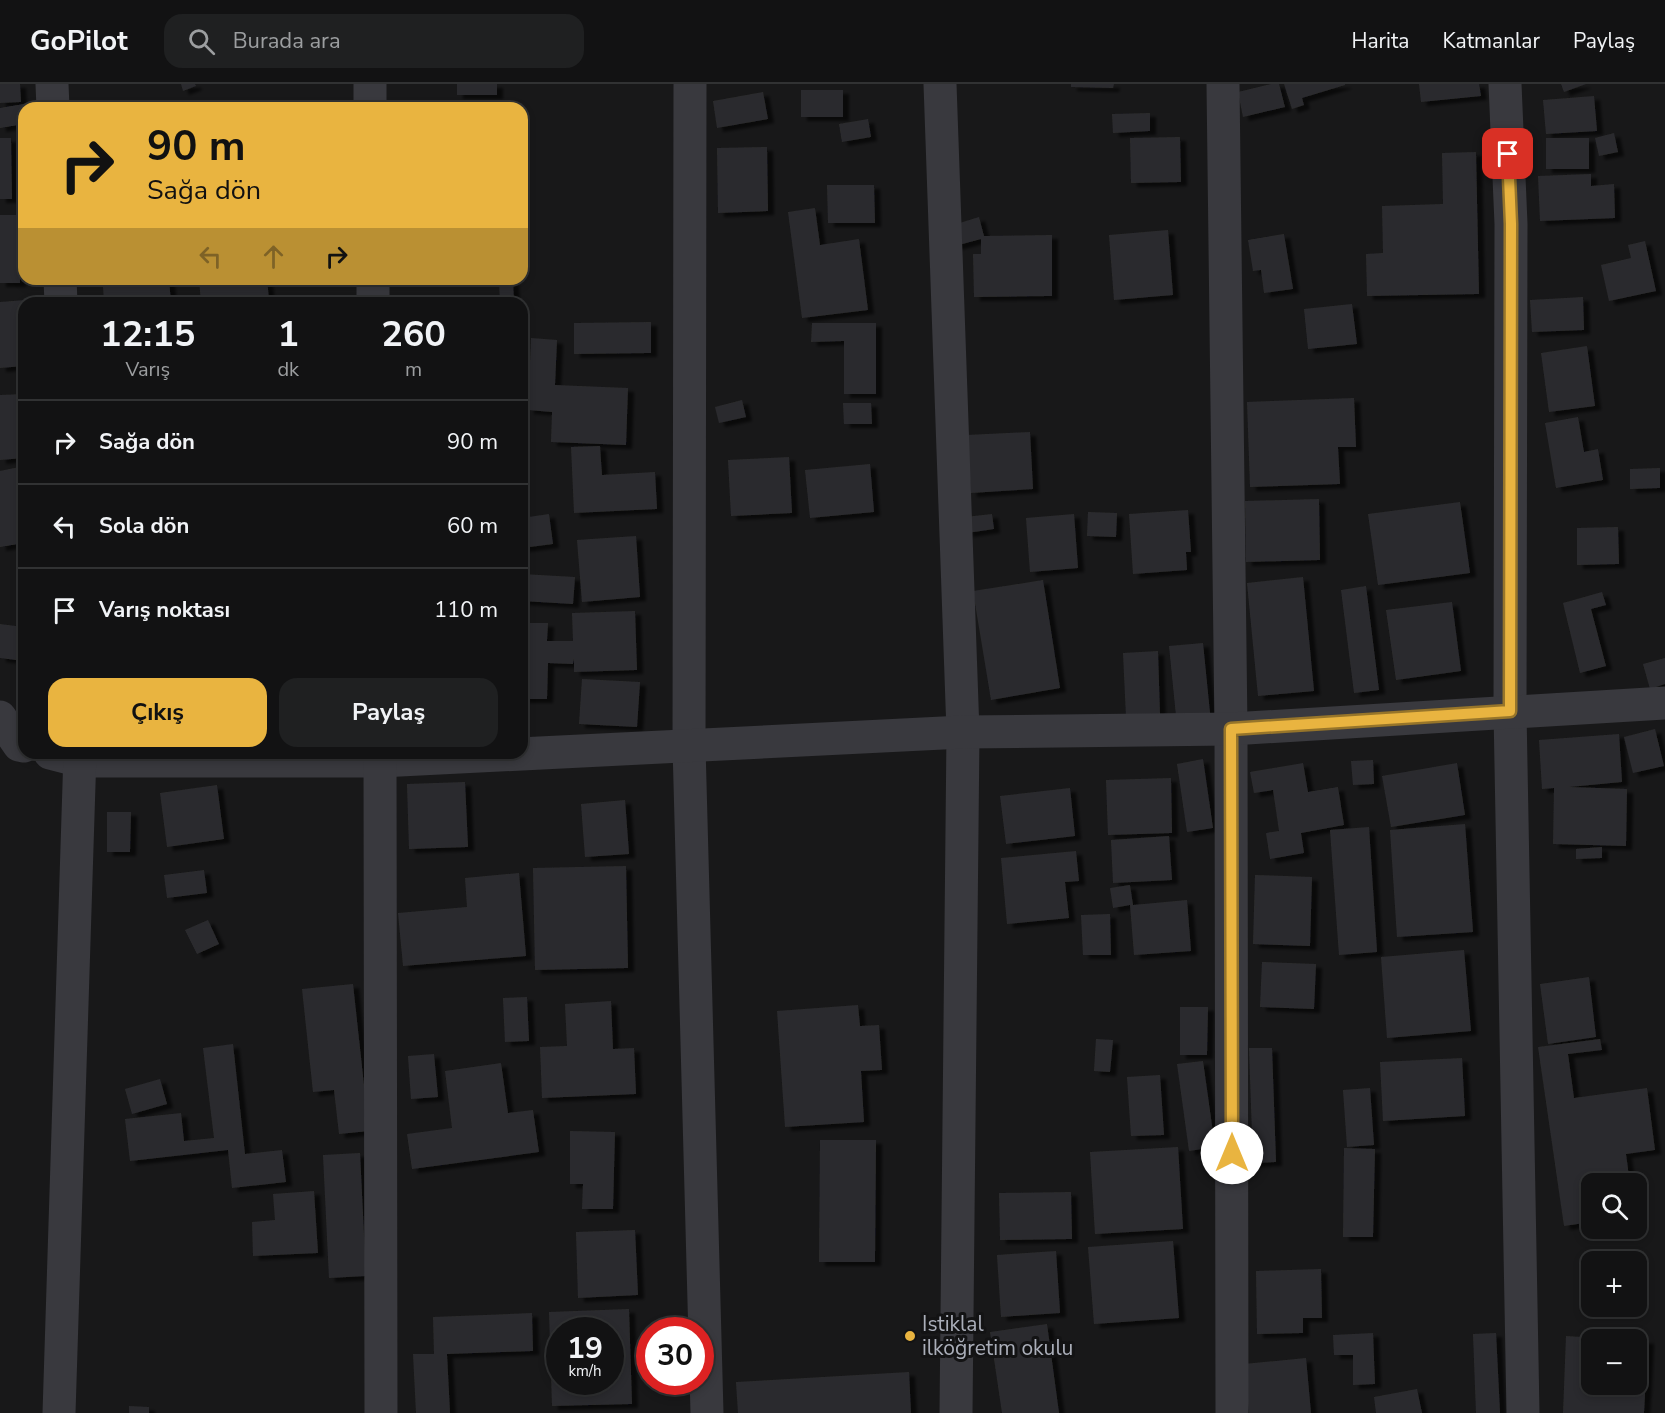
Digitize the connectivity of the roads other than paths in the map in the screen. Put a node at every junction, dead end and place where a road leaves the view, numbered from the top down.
1 (52, 84) edge
2 (370, 84) edge
3 (690, 84) edge
4 (939, 84) edge
5 (1223, 84) edge
6 (1505, 84) edge
7 (53, 102) edge
8 (370, 102) edge
9 (1665, 703) edge
10 (1510, 711) junction
11 (0, 717) edge
12 (1231, 729) junction
13 (963, 732) junction
14 (18, 744) edge
15 (689, 746) junction
16 (528, 752) edge
17 (70, 759) edge
18 (380, 759) edge
19 (59, 1413) edge
20 (381, 1413) edge
21 (707, 1413) edge
22 (956, 1413) edge
23 (1232, 1413) edge
24 (1523, 1413) edge

1 - 7 street
2 - 8 street
3 - 15 street
4 - 13 street
5 - 12 street
6 - 10 street
9 - 10 street
10 - 12 street
10 - 24 street
11 - 14 street
12 - 13 street
12 - 23 street
13 - 15 street
13 - 22 street
15 - 16 street
15 - 21 street
17 - 19 street
18 - 20 street

